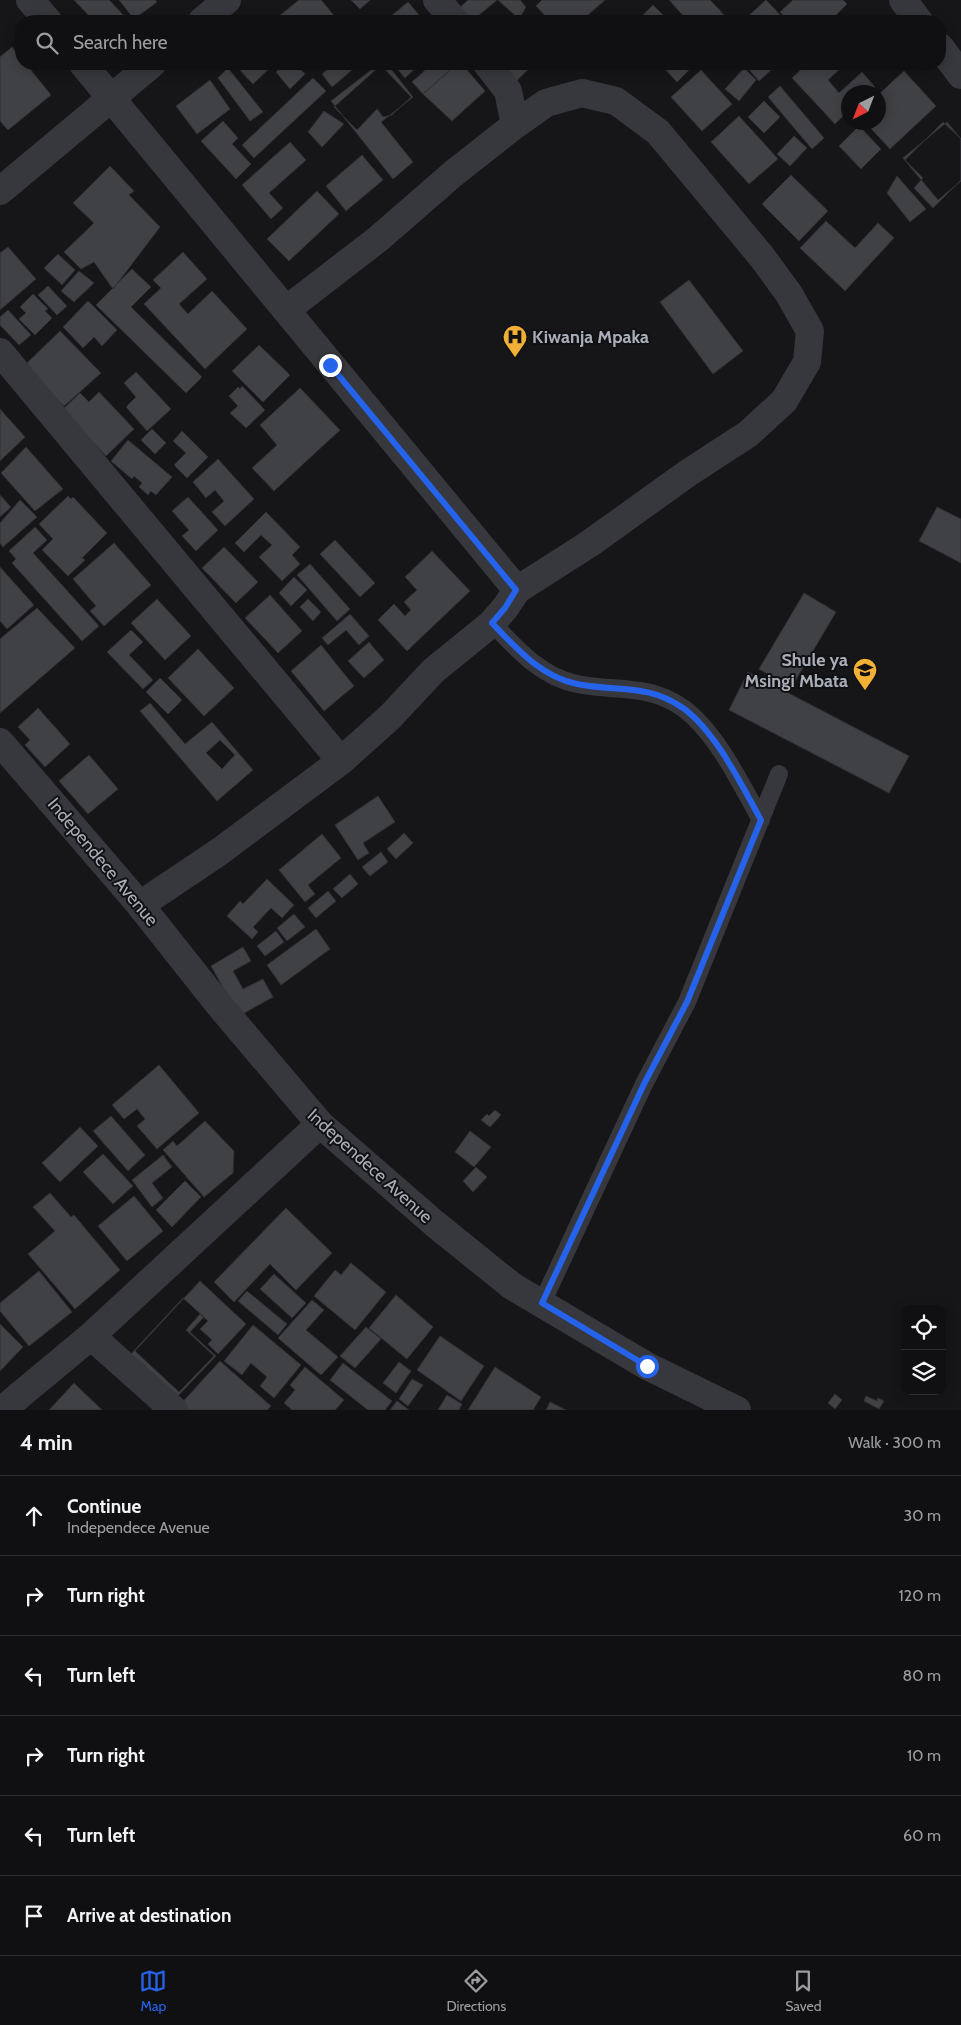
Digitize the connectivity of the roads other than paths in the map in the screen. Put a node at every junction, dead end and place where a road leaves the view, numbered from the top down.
1 (30, 0) edge
2 (227, 0) edge
3 (437, 0) edge
4 (903, 0) edge
5 (43, 15) edge
6 (209, 15) edge
7 (450, 15) edge
8 (914, 15) edge
9 (946, 55) edge
10 (88, 70) edge
11 (145, 70) edge
12 (492, 70) edge
13 (961, 75) edge
14 (111, 98) junction
15 (515, 125) junction
16 (0, 191) edge
17 (286, 310) junction
18 (0, 352) edge
19 (516, 590) junction
20 (492, 623) junction
21 (0, 742) edge
22 (341, 761) junction
23 (779, 774) dead end
24 (761, 820) junction
25 (140, 905) junction
26 (320, 1124) junction
27 (542, 1303) junction
28 (90, 1336) junction
29 (2, 1410) edge
30 (174, 1410) edge
31 (737, 1410) edge

1 - 5 street
2 - 6 street
3 - 7 street
4 - 8 street
9 - 13 street
10 - 14 street
11 - 14 street
12 - 15 street
14 - 16 street
14 - 17 street
15 - 17 street
15 - 19 street
17 - 19 street
18 - 22 street
19 - 20 street
20 - 22 street
20 - 24 lane
21 - 25 street, Independece Avenue
22 - 25 street
23 - 24 lane
24 - 27 lane
25 - 26 street, Independece Avenue
26 - 27 street, Independece Avenue
26 - 28 street
27 - 31 street, Independece Avenue
28 - 29 street
28 - 30 street

